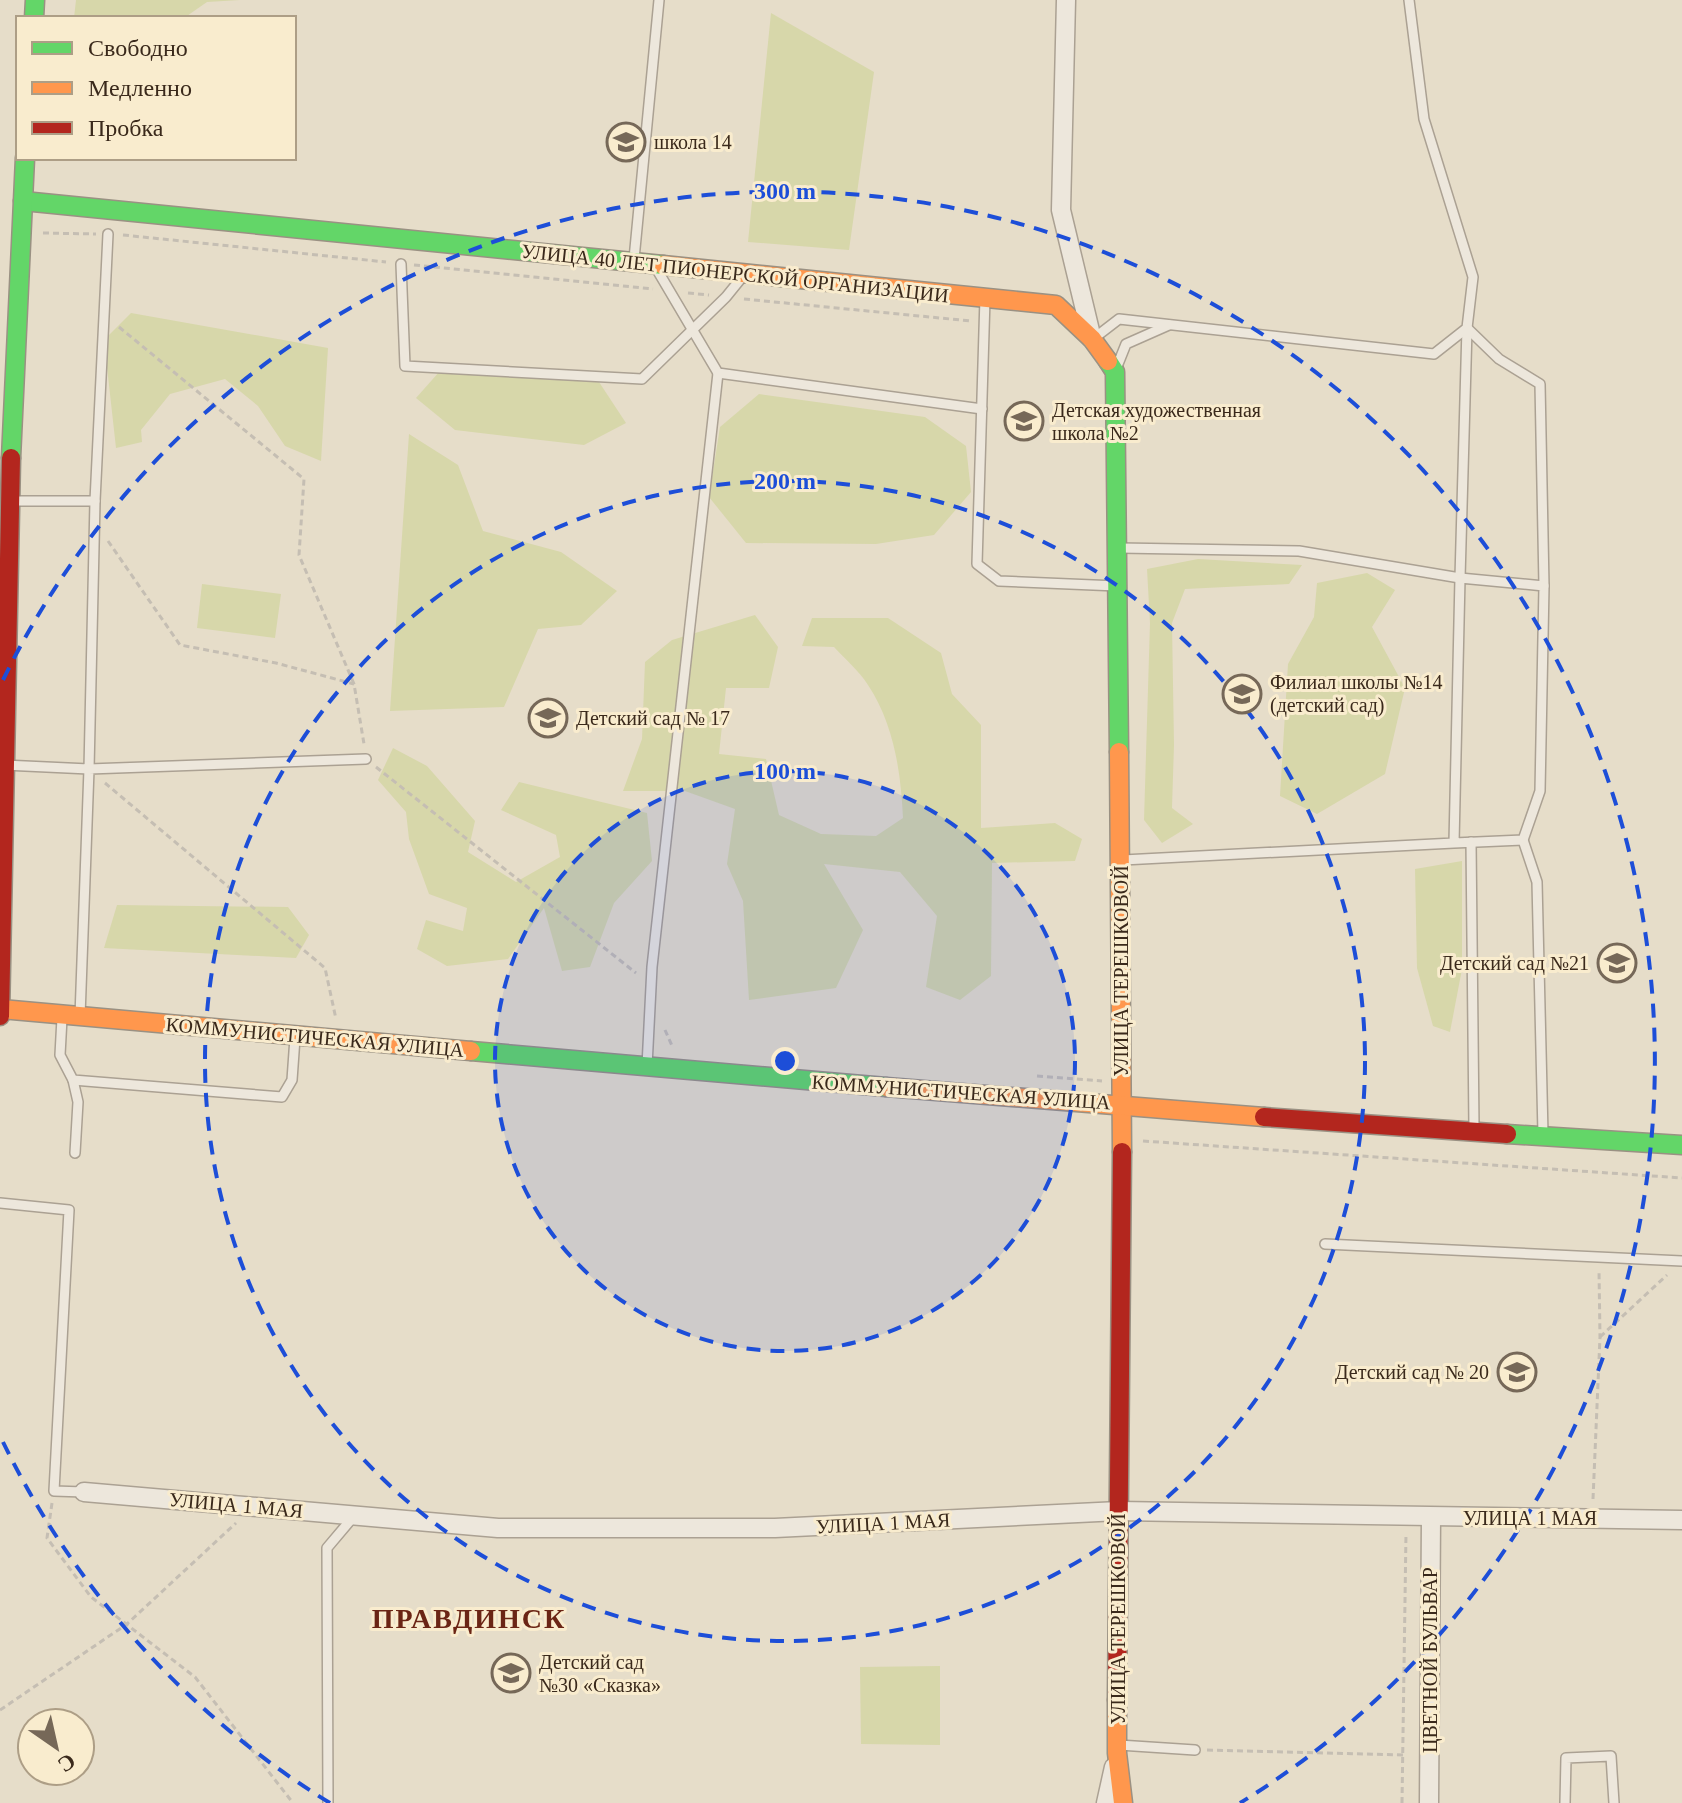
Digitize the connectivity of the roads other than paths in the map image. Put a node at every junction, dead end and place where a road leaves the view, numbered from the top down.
1 (659, 0) edge
2 (1066, 0) edge
3 (1409, 0) edge
4 (25, 160) edge
5 (23, 201) junction
6 (108, 234) road end
7 (633, 263) junction
8 (401, 264) road end
9 (654, 264) junction
10 (745, 274) junction
11 (985, 298) junction
12 (1170, 325) junction
13 (691, 328) junction
14 (1467, 328) junction
15 (1092, 339) junction
16 (1115, 372) junction
17 (718, 373) junction
18 (982, 409) junction
19 (9, 501) junction
20 (95, 501) junction
21 (4, 530) edge
22 (1116, 548) junction
23 (1460, 578) junction
24 (1117, 586) junction
25 (1544, 586) junction
26 (366, 759) road end
27 (4, 765) junction
28 (89, 769) junction
29 (1523, 840) junction
30 (1471, 842) junction
31 (1454, 843) junction
32 (1120, 861) junction
33 (0, 1011) edge
34 (71, 1015) junction
35 (295, 1035) junction
36 (646, 1067) junction
37 (73, 1080) junction
38 (1122, 1104) junction
39 (1474, 1132) junction
40 (1543, 1137) junction
41 (1682, 1145) edge
42 (75, 1153) dead end
43 (0, 1203) edge
44 (1325, 1244) dead end
45 (1682, 1261) edge
46 (84, 1492) joint
47 (1119, 1511) junction
48 (354, 1516) junction
49 (1431, 1517) junction
50 (1682, 1520) edge
51 (1117, 1749) junction
52 (1195, 1750) road end
53 (328, 1803) edge
54 (1106, 1803) edge
55 (1123, 1803) edge
56 (1429, 1803) edge
57 (1565, 1803) edge
58 (1614, 1803) edge

1 - 7 lane
2 - 15 street
3 - 14 lane
4 - 5 street
5 - 7 street, УЛИЦА 40 ЛЕТ ПИОНЕРСКОЙ ОРГАНИЗАЦИИ
5 - 19 street
6 - 20 lane
7 - 9 street, УЛИЦА 40 ЛЕТ ПИОНЕРСКОЙ ОРГАНИЗАЦИИ
8 - 13 lane
9 - 10 street, УЛИЦА 40 ЛЕТ ПИОНЕРСКОЙ ОРГАНИЗАЦИИ
9 - 13 lane
10 - 11 street, УЛИЦА 40 ЛЕТ ПИОНЕРСКОЙ ОРГАНИЗАЦИИ
10 - 13 lane
11 - 15 street, УЛИЦА 40 ЛЕТ ПИОНЕРСКОЙ ОРГАНИЗАЦИИ
11 - 18 lane
12 - 14 lane
12 - 15 lane
12 - 16 lane
13 - 17 lane
14 - 23 lane
14 - 25 lane
15 - 16 street
16 - 22 street, УЛИЦА ТЕРЕШКОВОЙ
17 - 18 lane
17 - 36 lane
18 - 24 lane
19 - 20 lane
19 - 21 street
20 - 28 lane
21 - 27 street
22 - 23 lane
22 - 24 street, УЛИЦА ТЕРЕШКОВОЙ
23 - 25 lane
23 - 31 lane
24 - 32 street, УЛИЦА ТЕРЕШКОВОЙ
25 - 29 lane
26 - 28 lane
27 - 28 lane
27 - 33 street
28 - 34 lane
29 - 30 lane
29 - 40 lane
30 - 31 lane
30 - 39 lane
31 - 32 lane
32 - 38 street, УЛИЦА ТЕРЕШКОВОЙ
33 - 34 street, КОММУНИСТИЧЕСКАЯ УЛИЦА
34 - 35 street, КОММУНИСТИЧЕСКАЯ УЛИЦА
34 - 37 lane
35 - 36 street, КОММУНИСТИЧЕСКАЯ УЛИЦА
35 - 37 lane
36 - 38 street, КОММУНИСТИЧЕСКАЯ УЛИЦА
37 - 42 lane
38 - 39 street, КОММУНИСТИЧЕСКАЯ УЛИЦА
38 - 47 street, УЛИЦА ТЕРЕШКОВОЙ
39 - 40 street, КОММУНИСТИЧЕСКАЯ УЛИЦА
40 - 41 street, КОММУНИСТИЧЕСКАЯ УЛИЦА
43 - 46 lane
44 - 45 lane
46 - 48 street, УЛИЦА 1 МАЯ
47 - 48 street, УЛИЦА 1 МАЯ
47 - 49 street, УЛИЦА 1 МАЯ
47 - 51 street, УЛИЦА ТЕРЕШКОВОЙ
48 - 53 lane
49 - 50 street, УЛИЦА 1 МАЯ
49 - 56 street, ЦВЕТНОЙ БУЛЬВАР
51 - 52 lane
51 - 54 street, УЛИЦА ТЕРЕШКОВОЙ
51 - 55 street, УЛИЦА ТЕРЕШКОВОЙ
57 - 58 lane

